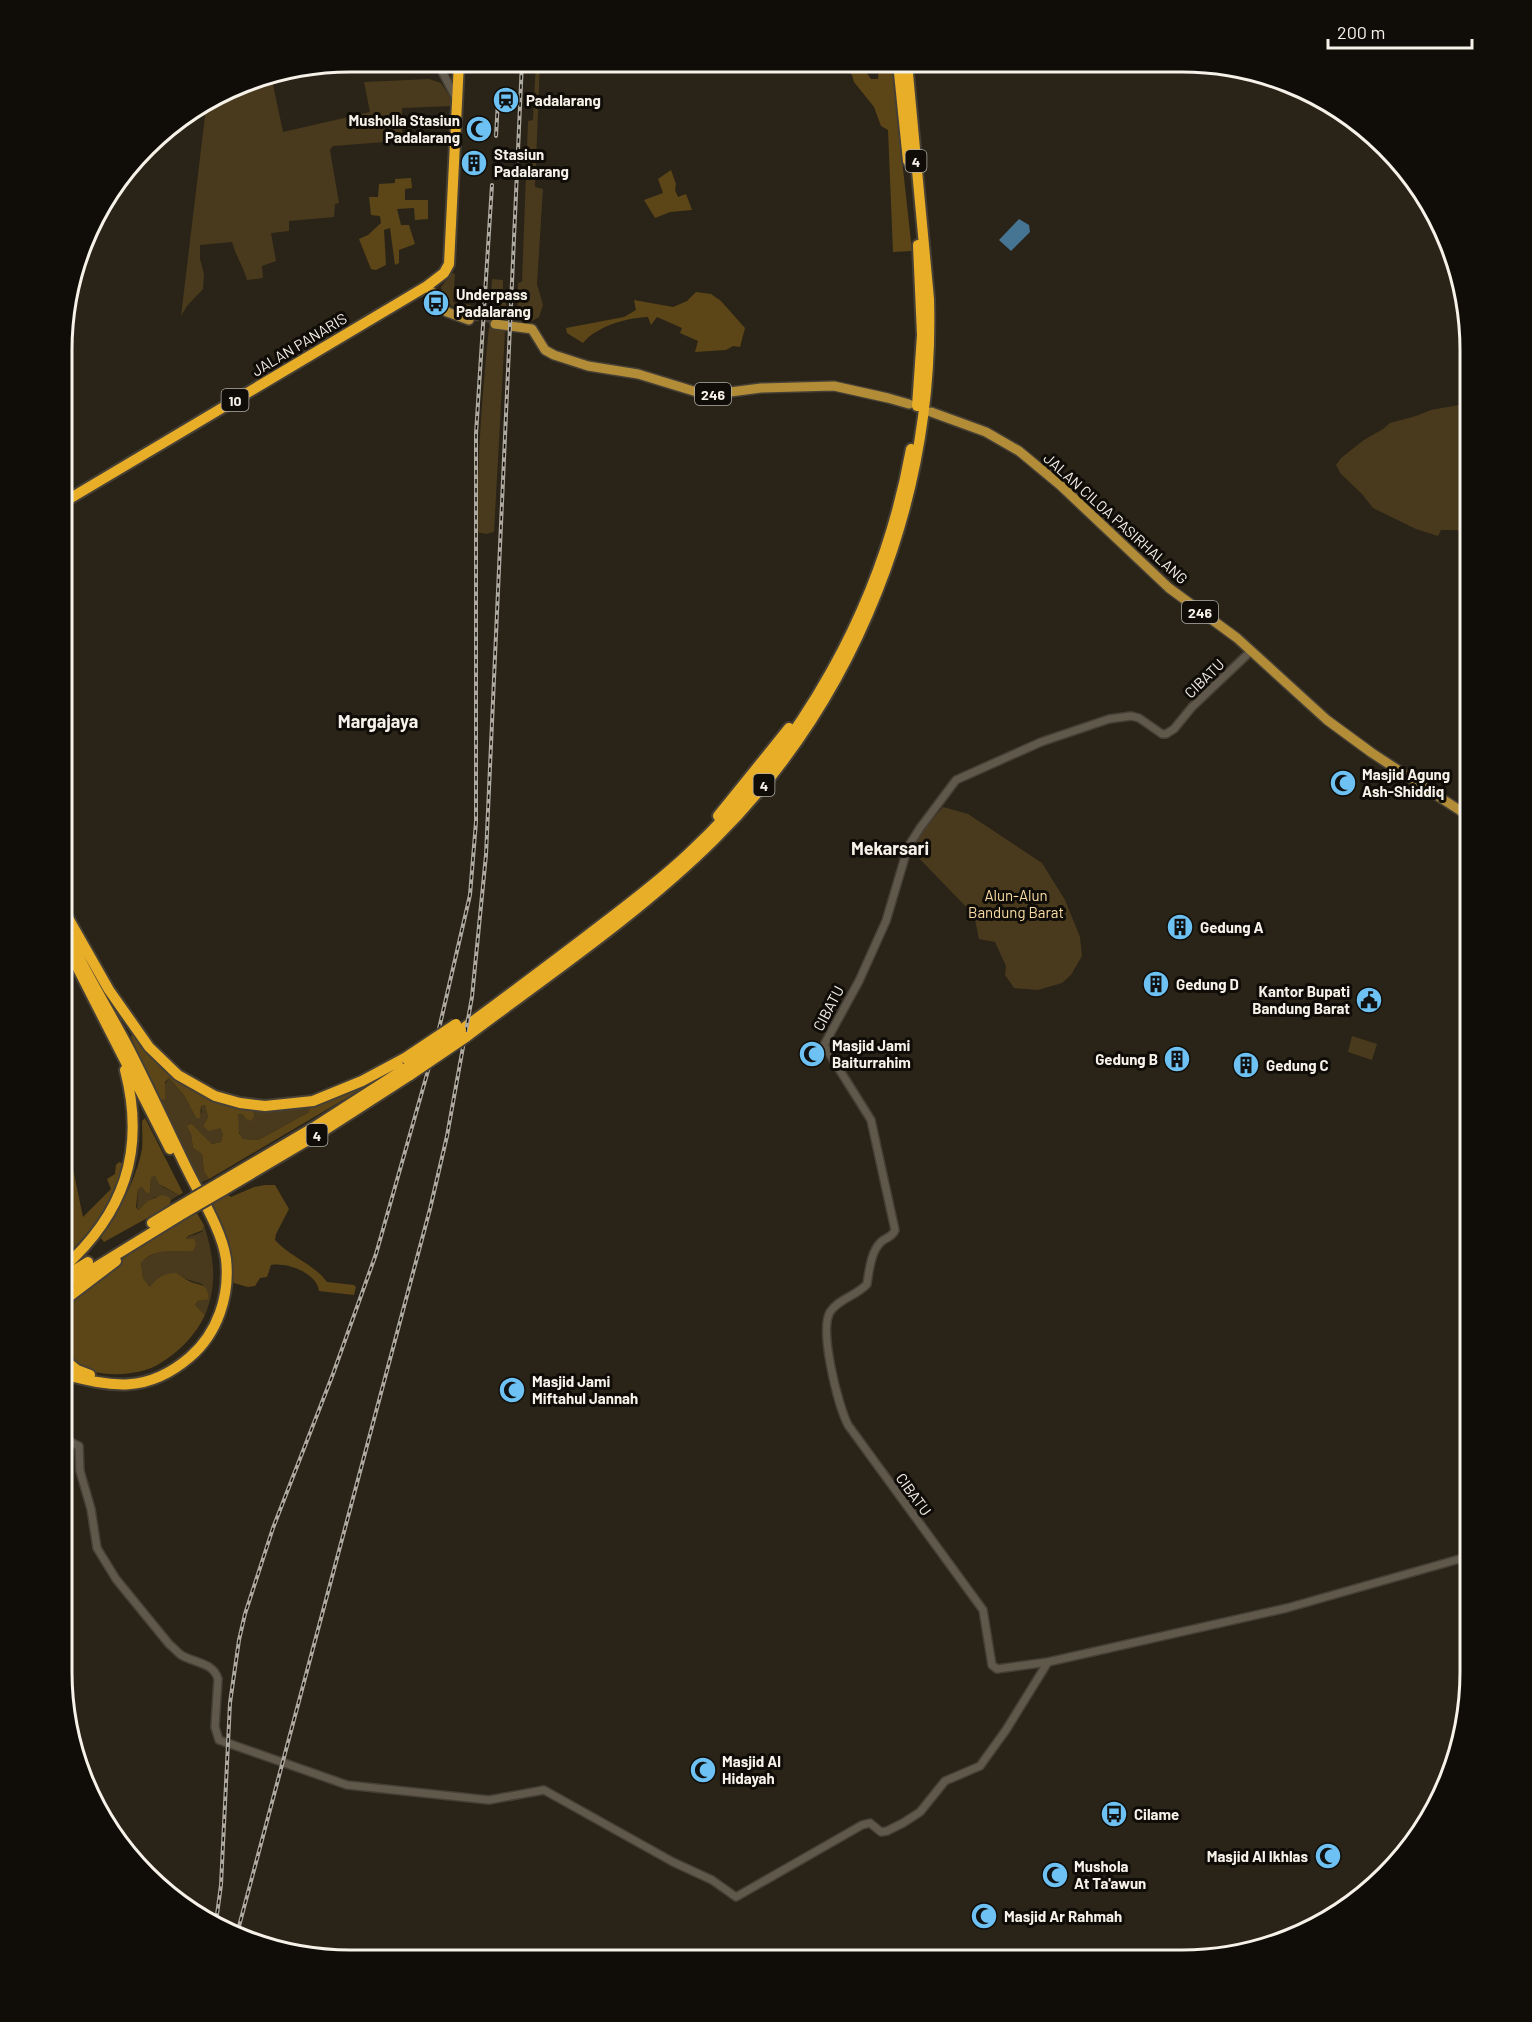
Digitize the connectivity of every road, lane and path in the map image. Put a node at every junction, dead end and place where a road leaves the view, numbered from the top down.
1 (443, 72) edge
2 (459, 72) edge
3 (899, 72) edge
4 (908, 72) edge
5 (458, 100) junction
6 (427, 286) junction
7 (470, 318) tunnel mouth
8 (495, 322) tunnel mouth
9 (909, 404) dead end
10 (931, 412) dead end
11 (72, 497) edge
12 (1251, 651) junction
13 (1460, 810) edge
14 (72, 925) edge
15 (72, 942) edge
16 (72, 957) edge
17 (461, 1030) junction
18 (121, 1056) junction
19 (407, 1067) junction
20 (177, 1212) junction
21 (164, 1224) junction
22 (72, 1260) edge
23 (72, 1272) edge
24 (72, 1282) edge
25 (72, 1294) edge
26 (72, 1367) edge
27 (72, 1376) edge
28 (72, 1443) edge
29 (1460, 1559) edge
30 (1048, 1662) junction

1 - 5 street
2 - 5 highway, 10
3 - 17 highway, 4
4 - 17 highway, 4
5 - 6 highway, 10
6 - 7 main road
6 - 11 highway, JALAN PANARIS / 10
8 - 9 main road, 246
10 - 12 main road, JALAN CILOA PASIRHALANG / 246
12 - 13 main road, JALAN CILOA PASIRHALANG / 246
12 - 30 street, CIBATU
14 - 19 highway
15 - 27 highway
16 - 18 highway
17 - 19 highway, 4, bridge
18 - 22 highway
18 - 26 highway
19 - 20 highway, 4, bridge
20 - 21 highway, 4
20 - 23 highway, 4
21 - 24 highway, 4
21 - 25 highway
28 - 30 street
29 - 30 street

